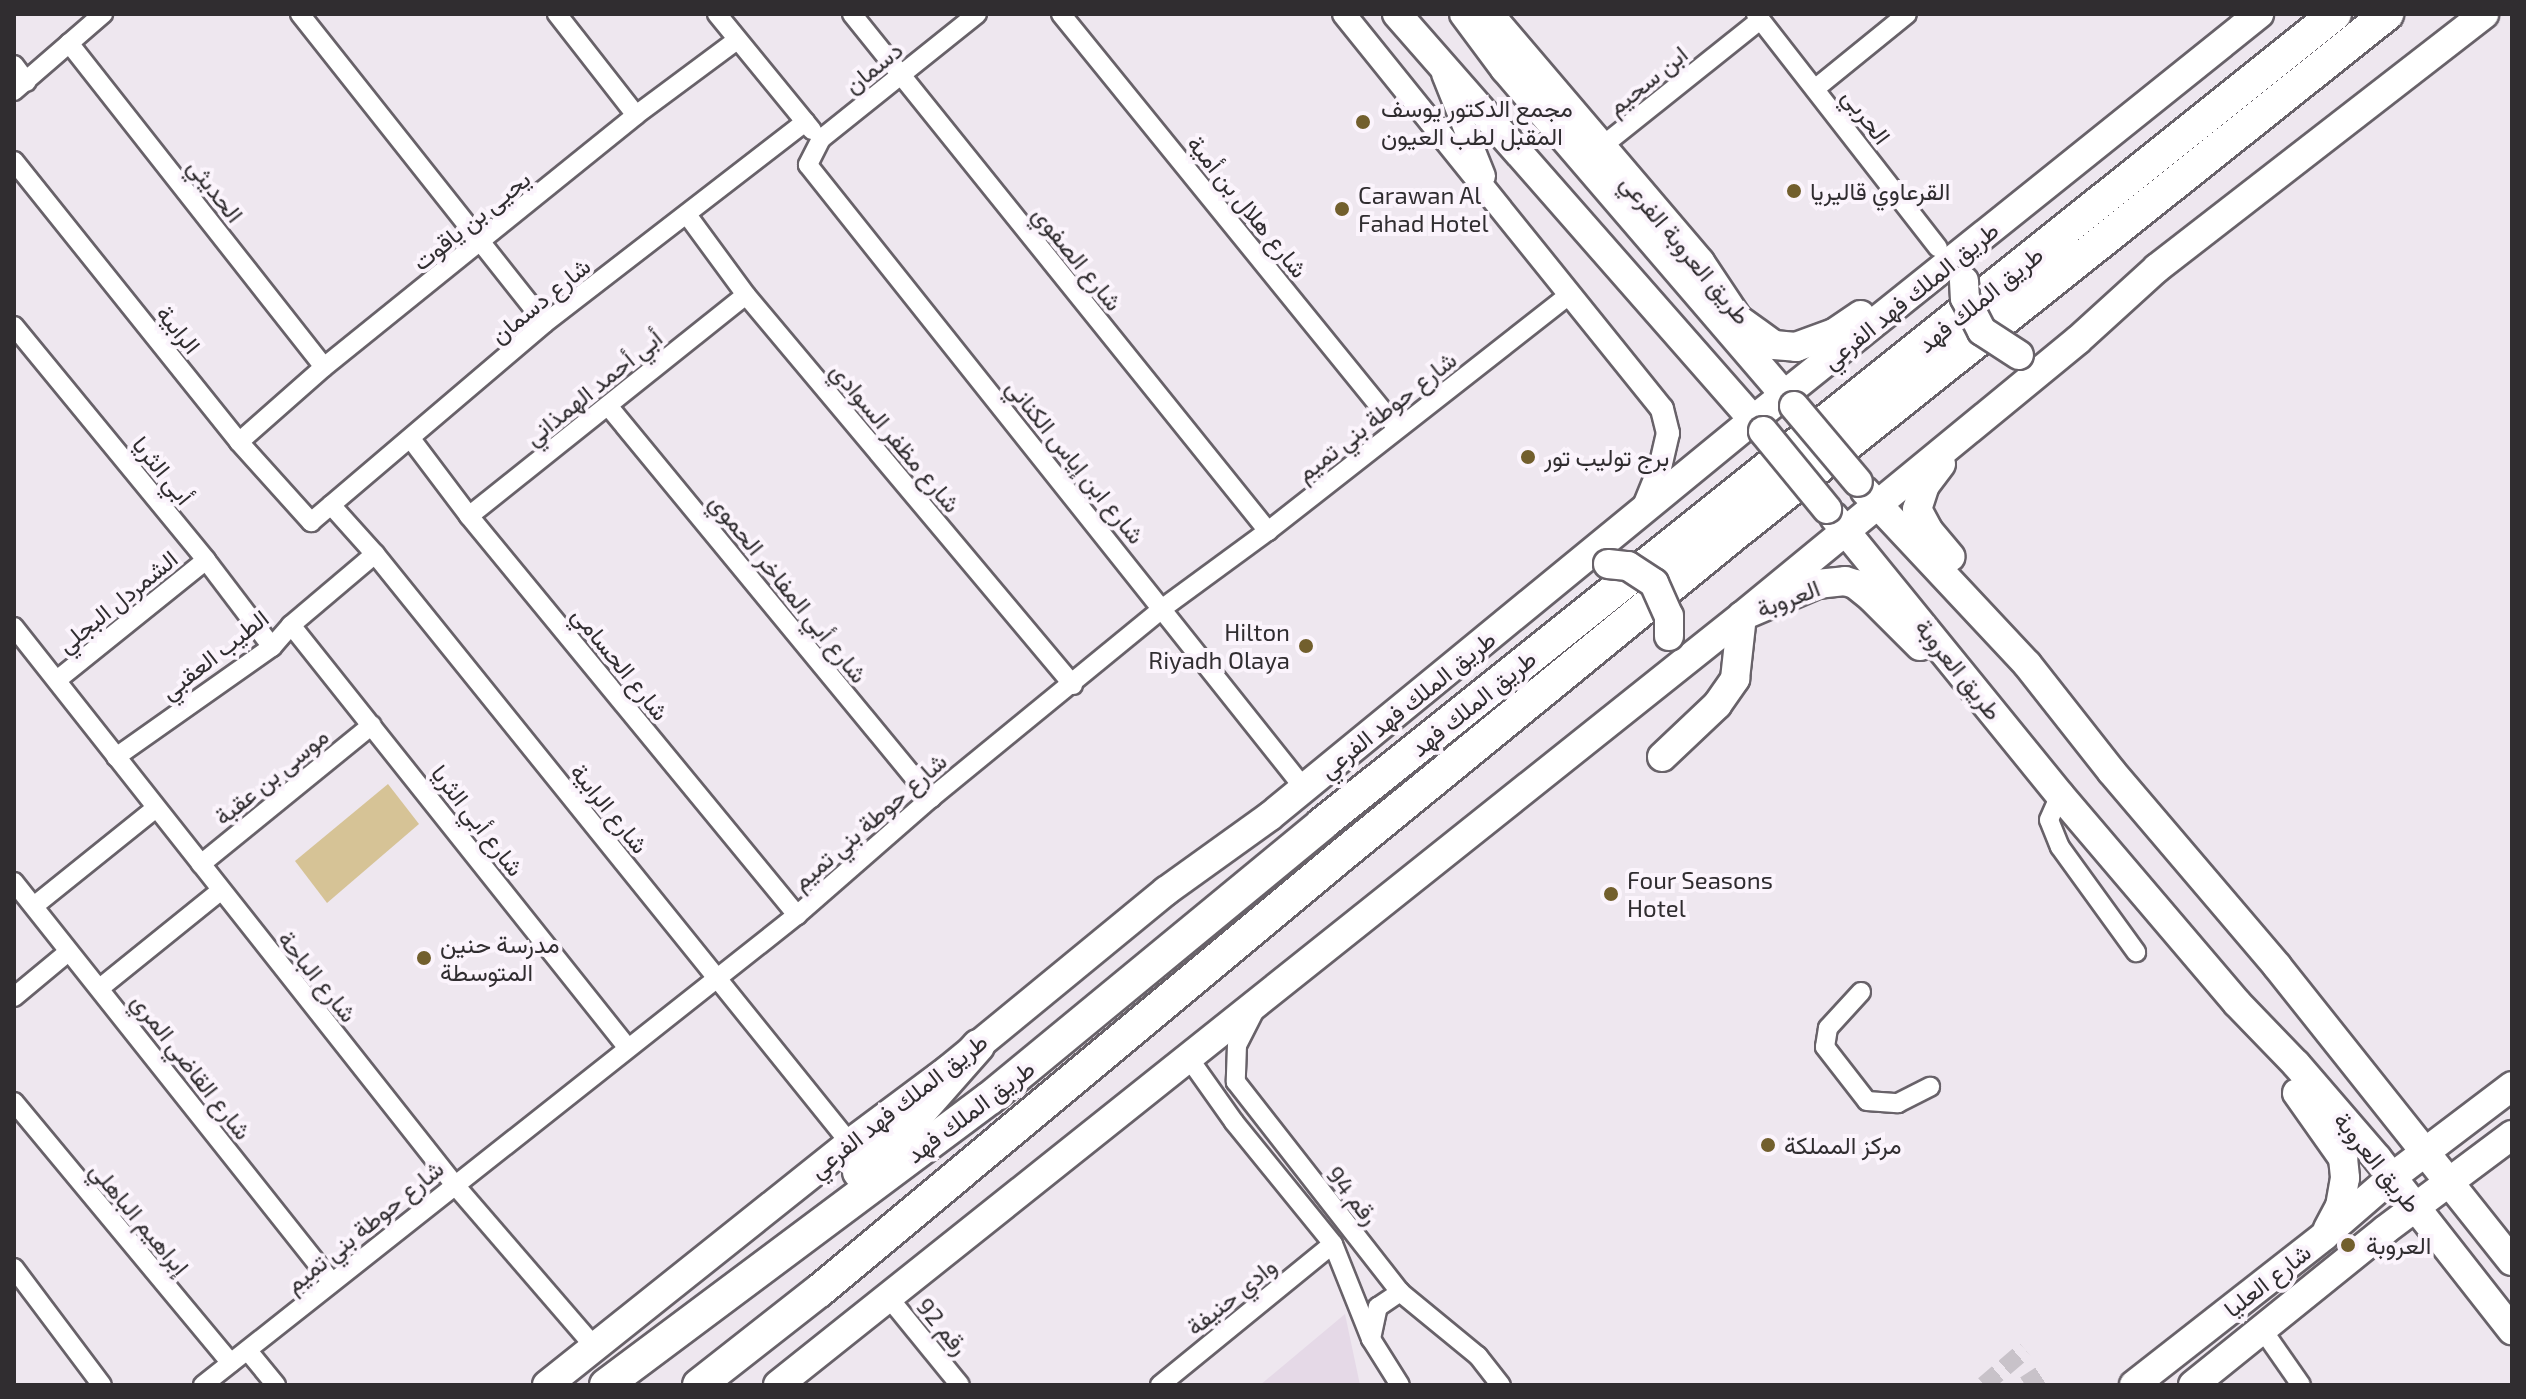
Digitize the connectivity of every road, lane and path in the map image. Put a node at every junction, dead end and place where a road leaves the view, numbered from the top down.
1 (103, 14) edge
2 (300, 14) edge
3 (557, 14) edge
4 (717, 14) edge
5 (852, 14) edge
6 (977, 14) edge
7 (1061, 14) edge
8 (1344, 14) edge
9 (1397, 14) edge
10 (1464, 14) edge
11 (1489, 14) edge
12 (1907, 14) edge
13 (2259, 14) edge
14 (2335, 14) edge
15 (2387, 14) edge
16 (2484, 14) edge
17 (1758, 17) edge
18 (737, 40) junction
19 (69, 43) junction
20 (14, 65) edge
21 (1440, 65) junction
22 (901, 76) junction
23 (21, 86) edge
24 (1816, 88) junction
25 (636, 115) junction
26 (805, 122) junction
27 (821, 139) junction
28 (1601, 147) junction
29 (2082, 157) junction
30 (14, 161) edge
31 (808, 165) joint
32 (1493, 197) junction
33 (688, 216) junction
34 (479, 245) junction
35 (1938, 248) junction
36 (2157, 268) junction
37 (746, 295) junction
38 (1568, 296) junction
39 (1708, 303) junction
40 (1738, 319) junction
41 (545, 323) junction
42 (14, 326) edge
43 (324, 367) junction
44 (1763, 369) junction
45 (1790, 401) junction
46 (609, 407) junction
47 (1758, 426) junction
48 (1397, 428) junction
49 (1968, 430) junction
50 (411, 439) junction
51 (239, 442) junction
52 (331, 505) junction
53 (1878, 505) junction
54 (1642, 511) junction
55 (469, 516) junction
56 (1836, 520) junction
57 (311, 522) joint
58 (1268, 531) junction
59 (375, 554) junction
60 (206, 560) junction
61 (1552, 587) junction
62 (1163, 608) junction
63 (1742, 616) junction
64 (291, 625) junction
65 (14, 627) edge
66 (272, 647) junction
67 (2027, 664) junction
68 (57, 680) junction
69 (1073, 685) junction
70 (1983, 697) junction
71 (1637, 698) junction
72 (372, 725) junction
73 (116, 757) junction
74 (1662, 757) dead end
75 (1304, 788) junction
76 (2060, 795) junction
77 (931, 798) junction
78 (156, 808) junction
79 (201, 864) junction
80 (14, 882) edge
81 (220, 891) junction
82 (34, 906) junction
83 (797, 915) junction
84 (2136, 952) dead end
85 (67, 953) junction
86 (717, 979) junction
87 (100, 988) junction
88 (1861, 992) dead end
89 (14, 997) edge
90 (2237, 1003) junction
91 (1257, 1005) junction
92 (978, 1046) junction
93 (627, 1047) junction
94 (1188, 1057) junction
95 (2512, 1086) edge
96 (1930, 1087) dead end
97 (16, 1111) edge
98 (1234, 1122) junction
99 (2512, 1135) edge
100 (850, 1143) junction
101 (2426, 1151) junction
102 (1307, 1177) junction
103 (2391, 1178) junction
104 (2449, 1182) junction
105 (454, 1184) junction
106 (2415, 1207) junction
107 (808, 1232) junction
108 (2324, 1236) junction
109 (1333, 1244) junction
110 (2512, 1261) edge
111 (14, 1268) edge
112 (331, 1281) junction
113 (1400, 1292) junction
114 (889, 1298) junction
115 (793, 1310) junction
116 (2262, 1329) junction
117 (2512, 1330) edge
118 (1371, 1339) junction
119 (594, 1346) junction
120 (248, 1351) junction
121 (231, 1363) junction
122 (102, 1385) edge
123 (203, 1385) edge
124 (276, 1385) edge
125 (547, 1385) edge
126 (606, 1385) edge
127 (699, 1385) edge
128 (735, 1385) edge
129 (778, 1385) edge
130 (960, 1385) edge
131 (1160, 1385) edge
132 (1400, 1385) edge
133 (1501, 1385) edge
134 (2134, 1385) edge
135 (2193, 1385) edge
136 (2301, 1385) edge

1 - 19 street
2 - 34 street
3 - 25 street
4 - 18 street
5 - 22 street, شارع الصفوي
6 - 22 street, دسمان
7 - 48 street, شارع هلال بن أمية
8 - 32 street
9 - 21 main road, طريق العروبة
10 - 39 main road, طريق العروبة
11 - 28 main road, طريق العروبة الفرعي
12 - 24 street
13 - 29 main road, طريق الملك فهد الفرعي
14 - 107 highway, طريق الملك فهد
15 - 115 highway, طريق الملك فهد
16 - 36 main road
17 - 24 street, الحربي
17 - 28 street, ابن سحيم
18 - 25 street, يحيى بن ياقوت
18 - 26 street
19 - 23 street
19 - 43 street, الحديثي
20 - 23 street
21 - 32 street
21 - 47 main road, طريق العروبة
22 - 27 street, دسمان
22 - 58 street, شارع الصفوي
24 - 35 street, الحربي
25 - 34 street, يحيى بن ياقوت
26 - 27 street
26 - 33 street, شارع دسمان
27 - 31 street, دسمان
28 - 40 main road, طريق العروبة الفرعي
29 - 35 main road, طريق العروبة الفرعي
29 - 36 main road, bridge
29 - 45 main road, طريق الملك فهد الفرعي
30 - 51 street, الرابية
31 - 62 street, شارع ابن إياس الكناني
32 - 38 street
33 - 37 street, شارع مظفر السوادي
33 - 41 street, شارع دسمان
34 - 41 street
34 - 43 street, يحيى بن ياقوت
35 - 40 main road, طريق العروبة الفرعي
36 - 49 main road
37 - 46 street, أبي أحمد الهمذاني
37 - 69 street, شارع مظفر السوادي
38 - 48 street, شارع حوطة بني تميم
38 - 54 street
39 - 40 main road
39 - 44 main road, طريق العروبة
40 - 44 main road
41 - 50 street, شارع دسمان
42 - 60 street, أبي الثريا
43 - 51 street, يحيى بن ياقوت
44 - 45 main road, طريق العروبة
45 - 47 main road, طريق الملك فهد الفرعي
45 - 53 main road, طريق العروبة, bridge
46 - 55 street, أبي أحمد الهمذاني
46 - 77 street, شارع أبي المفاخر الحموي
47 - 54 main road, طريق الملك فهد الفرعي
47 - 56 main road, طريق العروبة, bridge
48 - 58 street, شارع حوطة بني تميم
49 - 53 main road
49 - 67 main road
50 - 52 street, شارع دسمان
50 - 55 street, شارع الحسامي
51 - 57 street, الرابية
52 - 57 street, شارع دسمان
52 - 59 street, شارع الرابية
53 - 56 main road
53 - 67 main road, طريق العروبة
54 - 61 main road, طريق الملك فهد الفرعي
55 - 83 street, شارع الحسامي
56 - 63 main road
56 - 70 main road, طريق العروبة
58 - 62 street, شارع حوطة بني تميم
59 - 64 street, الطيب العقبي
59 - 86 street, شارع الرابية
60 - 66 street, أبي الثريا
60 - 68 street, الشمردل البجلي
61 - 71 main road, bridge
61 - 75 main road, طريق الملك فهد الفرعي
62 - 69 street, شارع حوطة بني تميم
62 - 75 street, شارع ابن إياس الكناني
63 - 70 main road, العروبة
63 - 71 main road
63 - 74 main road
64 - 66 street, الطيب العقبي
64 - 72 street, شارع أبي الثريا
65 - 68 street, شارع الباحة
66 - 73 street, الطيب العقبي
67 - 101 main road, طريق العروبة
68 - 73 street, شارع الباحة
69 - 77 street, شارع حوطة بني تميم
70 - 76 main road, طريق العروبة
71 - 91 main road
72 - 79 street, موسى بن عقبة
72 - 93 street, شارع أبي الثريا
73 - 78 street, شارع الباحة
75 - 92 main road, طريق الملك فهد الفرعي
76 - 84 street
76 - 90 main road, طريق العروبة
77 - 83 street, شارع حوطة بني تميم
78 - 79 street, شارع الباحة
78 - 82 street
79 - 81 street, شارع الباحة
80 - 82 street, شارع القاضي المري
81 - 87 street
81 - 105 street, شارع الباحة
82 - 85 street, شارع القاضي المري
83 - 86 street, شارع حوطة بني تميم
85 - 87 street, شارع القاضي المري
85 - 89 street
86 - 93 street, شارع حوطة بني تميم
86 - 100 street, شارع الرابية
87 - 112 street, شارع القاضي المري
88 - 96 street
90 - 103 main road, طريق العروبة
90 - 108 main road
91 - 94 main road
91 - 102 street, رقم 94
92 - 100 main road, طريق الملك فهد الفرعي
92 - 107 highway
93 - 105 street, شارع حوطة بني تميم
94 - 98 street, رقم 94
94 - 114 main road
95 - 101 main road, شارع العليا
97 - 121 street, إبراهيم الباهلي
98 - 102 street
98 - 109 street, رقم 94
99 - 104 main road, شارع العليا
100 - 119 main road, طريق الملك فهد الفرعي
101 - 103 main road, شارع العليا
101 - 104 main road, طريق العروبة
102 - 113 street, رقم 94
103 - 106 main road, طريق العروبة
103 - 108 main road, شارع العليا
104 - 106 main road, شارع العليا
104 - 110 main road, طريق العروبة
105 - 112 street, شارع حوطة بني تميم
105 - 119 street, شارع الباحة
106 - 116 main road, شارع العليا
106 - 117 main road, طريق العروبة
107 - 126 highway, طريق الملك فهد
108 - 134 main road, شارع العليا
109 - 118 street, رقم 94
109 - 131 street, وادي حنيفة
111 - 122 street
112 - 120 street, شارع حوطة بني تميم
113 - 118 street
113 - 133 street, رقم 94
114 - 129 main road
114 - 130 street, رقم 92
115 - 127 highway, طريق الملك فهد
115 - 128 highway
116 - 135 main road, شارع العليا
116 - 136 street
118 - 132 street, رقم 94
119 - 125 main road, طريق الملك فهد الفرعي
120 - 121 street, شارع حوطة بني تميم
120 - 124 street
121 - 123 street, شارع حوطة بني تميم

